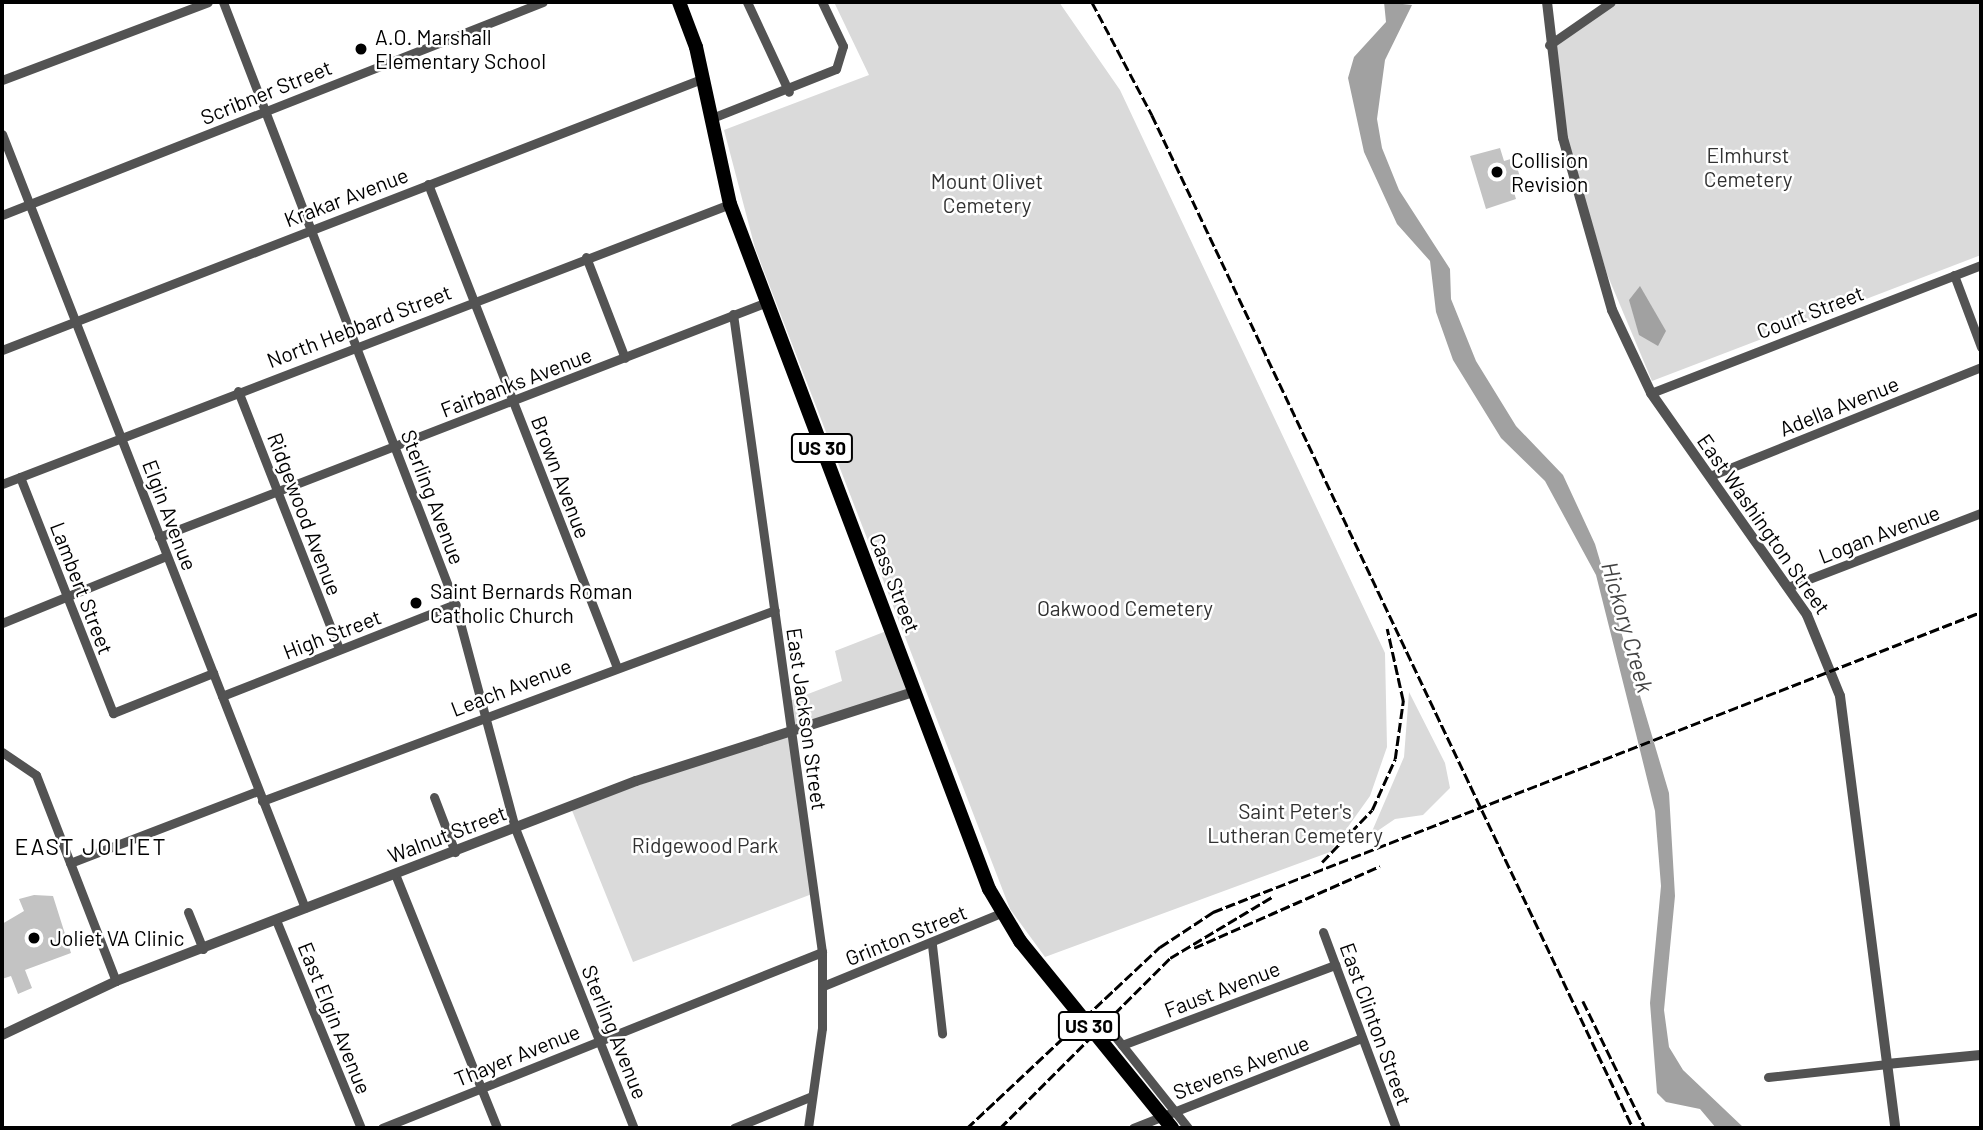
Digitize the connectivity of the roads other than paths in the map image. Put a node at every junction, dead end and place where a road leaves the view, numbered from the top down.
1 (208, 2) edge
2 (223, 2) edge
3 (543, 2) edge
4 (679, 2) edge
5 (747, 2) edge
6 (822, 2) edge
7 (1547, 2) edge
8 (1611, 2) edge
9 (1547, 46) junction
10 (704, 78) junction
11 (2, 80) edge
12 (789, 92) junction
13 (265, 111) junction
14 (712, 118) junction
15 (2, 134) edge
16 (428, 184) junction
17 (730, 204) junction
18 (28, 205) junction
19 (2, 215) edge
20 (312, 229) junction
21 (586, 257) junction
22 (1981, 265) edge
23 (1954, 275) junction
24 (474, 301) junction
25 (767, 302) junction
26 (733, 314) junction
27 (75, 321) junction
28 (357, 347) junction
29 (1981, 348) edge
30 (2, 350) edge
31 (625, 358) junction
32 (1981, 367) edge
33 (238, 391) junction
34 (1651, 393) junction
35 (513, 402) junction
36 (121, 438) junction
37 (395, 447) junction
38 (1710, 476) junction
39 (20, 477) junction
40 (2, 484) edge
41 (278, 492) junction
42 (1981, 513) edge
43 (159, 537) junction
44 (166, 556) junction
45 (1788, 587) junction
46 (66, 597) junction
47 (455, 604) junction
48 (775, 610) junction
49 (2, 622) edge
50 (339, 649) junction
51 (616, 666) junction
52 (213, 673) junction
53 (914, 692) junction
54 (222, 696) junction
55 (486, 714) junction
56 (790, 733) junction
57 (2, 752) edge
58 (260, 796) junction
59 (434, 797) dead end
60 (515, 828) junction
61 (455, 852) junction
62 (71, 863) junction
63 (395, 874) junction
64 (305, 908) junction
65 (188, 912) dead end
66 (1004, 918) junction
67 (276, 920) junction
68 (1323, 932) dead end
69 (932, 945) junction
70 (203, 949) junction
71 (822, 953) junction
72 (1335, 965) junction
73 (117, 981) junction
74 (823, 986) junction
75 (942, 1033) dead end
76 (2, 1035) edge
77 (1114, 1035) dead end
78 (1362, 1038) junction
79 (599, 1041) junction
80 (1122, 1045) junction
81 (1981, 1055) edge
82 (1887, 1064) junction
83 (1768, 1077) dead end
84 (481, 1088) junction
85 (812, 1097) junction
86 (1175, 1112) junction
87 (361, 1128) edge
88 (382, 1128) edge
89 (497, 1128) edge
90 (634, 1128) edge
91 (734, 1128) edge
92 (808, 1128) edge
93 (1133, 1128) edge
94 (1172, 1128) edge
95 (1188, 1128) edge
96 (1396, 1128) edge
97 (1895, 1128) edge

1 - 11 street
2 - 13 street, Sterling Avenue
3 - 13 street, Scribner Street
4 - 10 main road, Cass Street / US 30
5 - 12 street
6 - 12 street
7 - 9 street, East Washington Street
8 - 9 street
9 - 34 street, East Washington Street
10 - 14 main road, Cass Street / US 30
10 - 16 street, Krakar Avenue
12 - 14 street
13 - 18 street, Scribner Street
13 - 20 street, Sterling Avenue
14 - 17 main road, Cass Street / US 30
15 - 18 street, Elgin Avenue
16 - 20 street, Krakar Avenue
16 - 24 street, Brown Avenue
17 - 21 street, North Hebbard Street
17 - 25 main road, Cass Street / US 30
18 - 19 street, Scribner Street
18 - 27 street, Elgin Avenue
20 - 27 street, Krakar Avenue
20 - 28 street, Sterling Avenue
21 - 24 street, North Hebbard Street
21 - 31 street
22 - 23 street, Court Street
23 - 29 street
23 - 34 street, Court Street
24 - 28 street, North Hebbard Street
24 - 35 street, Brown Avenue
25 - 26 street, Fairbanks Avenue
25 - 53 main road, Cass Street / US 30
26 - 31 street, Fairbanks Avenue
26 - 48 street, East Jackson Street
27 - 30 street, Krakar Avenue
27 - 36 street, Elgin Avenue
28 - 33 street, North Hebbard Street
28 - 37 street, Sterling Avenue
31 - 35 street, Fairbanks Avenue
32 - 38 street, Adella Avenue
33 - 36 street, North Hebbard Street
33 - 41 street, Ridgewood Avenue
34 - 38 street, East Washington Street
35 - 37 street, Fairbanks Avenue
35 - 51 street, Brown Avenue
36 - 39 street, North Hebbard Street
36 - 43 street, Elgin Avenue
37 - 41 street, Fairbanks Avenue
37 - 47 street, Sterling Avenue
38 - 45 street, East Washington Street
39 - 40 street, North Hebbard Street
39 - 46 street, Lambert Street
41 - 43 street, Fairbanks Avenue
41 - 50 street, Ridgewood Avenue
42 - 45 street, Logan Avenue
43 - 44 street, Elgin Avenue
44 - 46 street
44 - 52 street, Elgin Avenue
45 - 82 street, East Washington Street
46 - 49 street
46 - 52 street, Lambert Street
47 - 50 street, High Street
47 - 55 street, Sterling Avenue
48 - 51 street, Leach Avenue
48 - 56 street, East Jackson Street
50 - 54 street, High Street
51 - 55 street, Leach Avenue
52 - 54 street, Elgin Avenue
53 - 56 street, Walnut Street
53 - 66 main road, Cass Street / US 30
54 - 58 street, Elgin Avenue
55 - 58 street, Leach Avenue
55 - 60 street, Sterling Avenue
56 - 60 street, Walnut Street
56 - 71 street, East Jackson Street
57 - 62 street
58 - 62 street, Leach Avenue
58 - 64 street, Elgin Avenue
59 - 61 street
60 - 61 street, Walnut Street
60 - 79 street, Sterling Avenue
61 - 63 street, Walnut Street
62 - 73 street
63 - 64 street, Walnut Street
63 - 84 street
64 - 67 street, Walnut Street
65 - 70 street
66 - 69 street, Grinton Street
66 - 94 main road, Cass Street / US 30
67 - 70 street, Walnut Street
67 - 87 street, East Elgin Avenue
68 - 72 street, East Clinton Street
69 - 74 street, Grinton Street
69 - 75 street
70 - 73 street, Walnut Street
71 - 74 street, East Jackson Street
71 - 79 street, Thayer Avenue
72 - 78 street, East Clinton Street
72 - 80 street, Faust Avenue
73 - 76 street, Walnut Street
74 - 85 street, East Jackson Street
77 - 80 street
78 - 86 street, Stevens Avenue
78 - 96 street, East Clinton Street
79 - 84 street, Thayer Avenue
79 - 90 street, Sterling Avenue
80 - 86 street
81 - 82 street
82 - 83 street
82 - 97 street, East Washington Street
84 - 88 street, Thayer Avenue
84 - 89 street
85 - 91 street
85 - 92 street, East Jackson Street
86 - 93 street, Stevens Avenue
86 - 95 street

